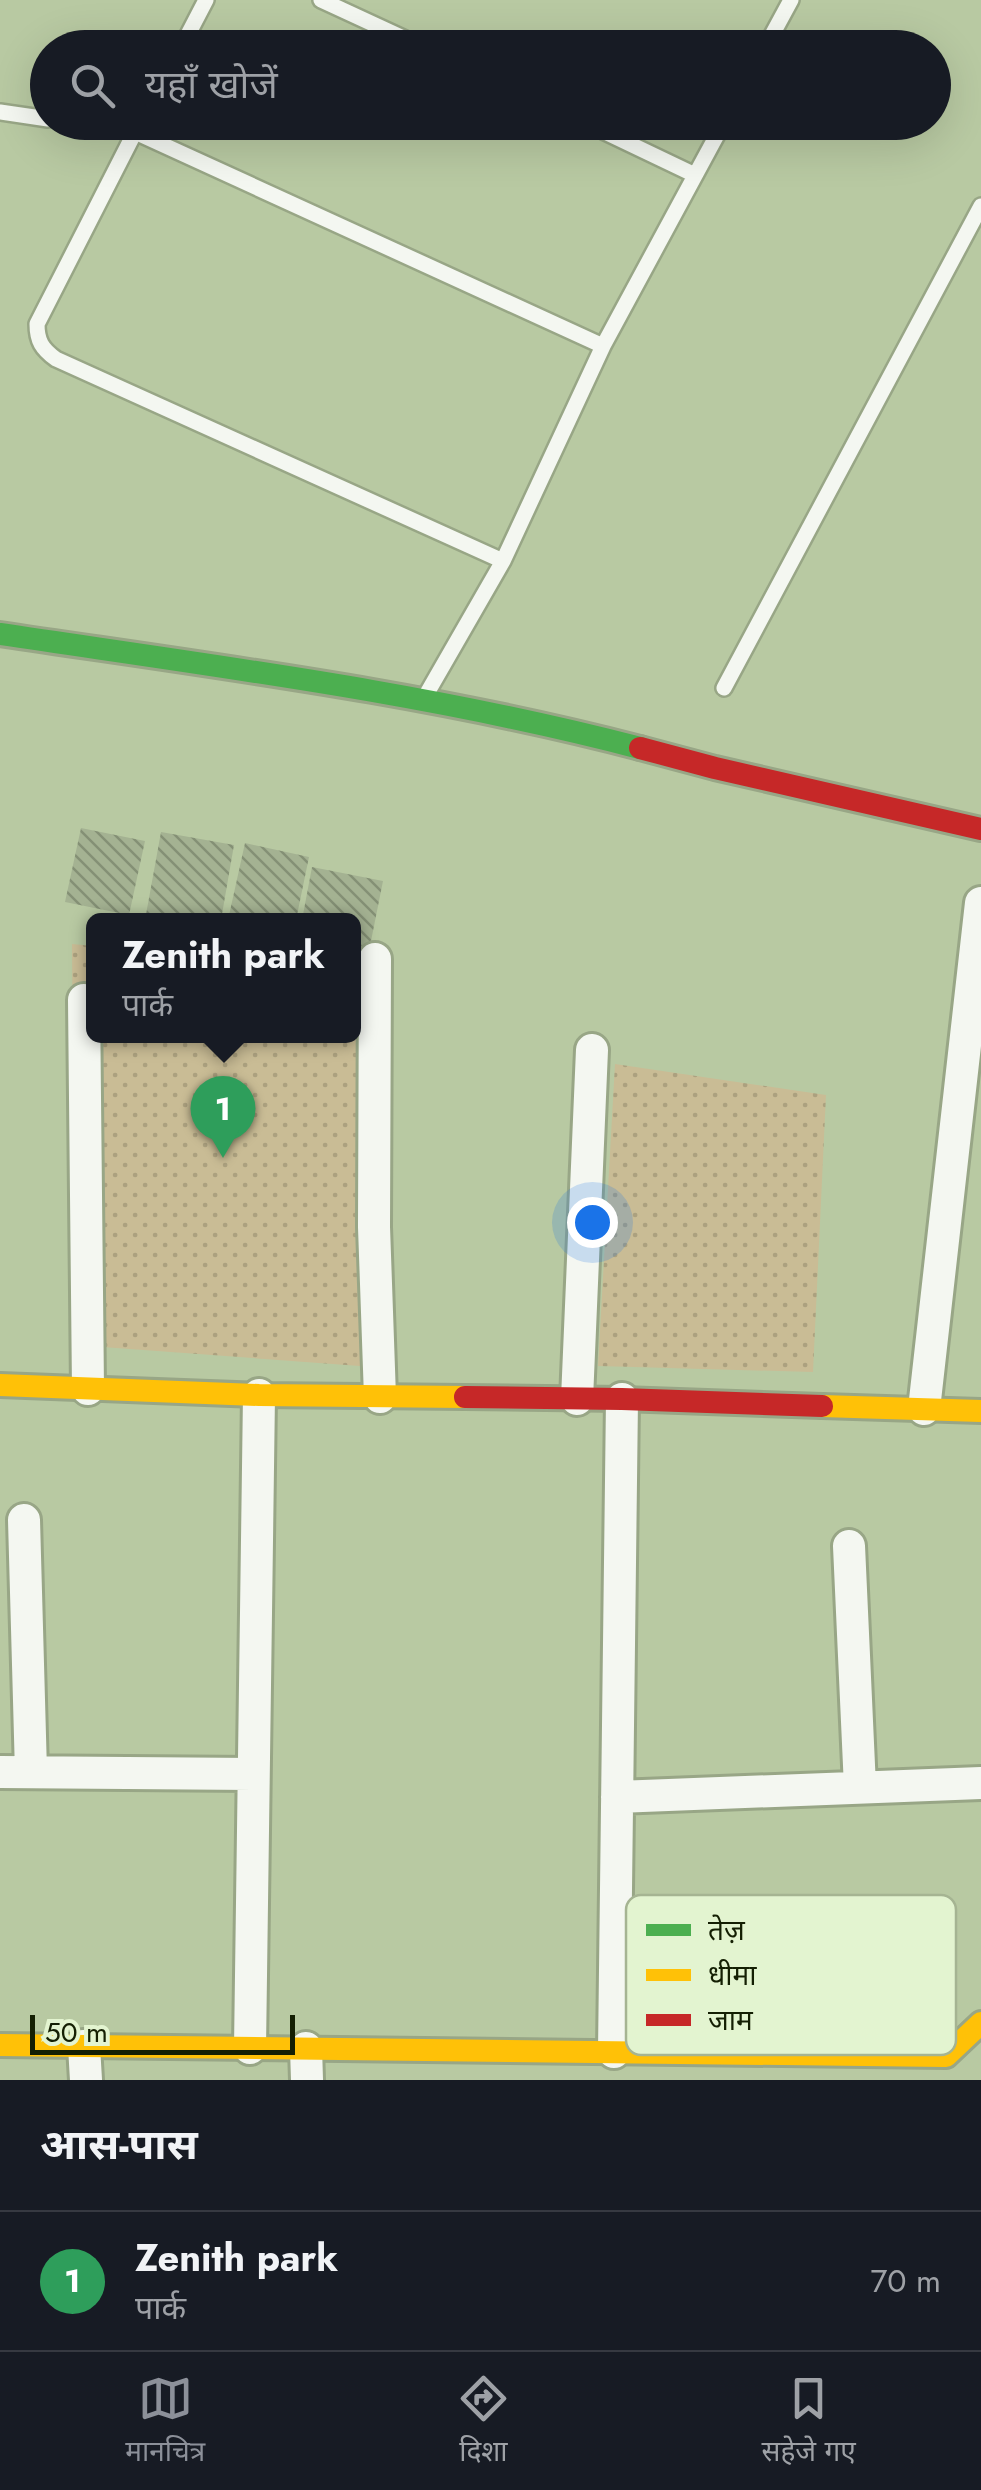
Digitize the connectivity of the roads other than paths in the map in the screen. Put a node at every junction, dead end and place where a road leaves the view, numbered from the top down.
1 (206, 0) edge
2 (321, 0) edge
3 (791, 0) edge
4 (190, 30) edge
5 (387, 30) edge
6 (775, 30) edge
7 (0, 112) edge
8 (30, 116) edge
9 (132, 140) edge
10 (164, 140) edge
11 (622, 140) edge
12 (714, 140) edge
13 (695, 175) junction
14 (981, 206) edge
15 (603, 346) junction
16 (503, 561) junction
17 (0, 634) edge
18 (724, 688) dead end
19 (424, 700) junction
20 (981, 829) edge
21 (981, 903) edge
22 (376, 959) dead end
23 (84, 1000) dead end
24 (592, 1050) dead end
25 (0, 1385) edge
26 (88, 1389) junction
27 (258, 1395) junction
28 (380, 1397) junction
29 (576, 1399) junction
30 (622, 1400) junction
31 (924, 1410) junction
32 (981, 1411) edge
33 (24, 1520) dead end
34 (848, 1546) dead end
35 (14, 1636) edge
36 (15, 1772) edge
37 (254, 1774) junction
38 (981, 1783) edge
39 (860, 1788) junction
40 (617, 1797) junction
41 (981, 2023) edge
42 (0, 2045) edge
43 (84, 2046) junction
44 (250, 2048) junction
45 (614, 2052) junction
46 (626, 2053) edge
47 (641, 2055) edge
48 (307, 2064) edge
49 (509, 2065) edge
50 (748, 2067) edge
51 (947, 2068) edge
52 (86, 2080) edge

1 - 4 lane
2 - 5 lane
3 - 6 lane
7 - 8 lane
9 - 16 lane
10 - 15 lane
11 - 13 lane
12 - 13 lane
13 - 15 lane
14 - 18 lane
15 - 16 lane
16 - 19 lane
17 - 19 street
19 - 20 street
21 - 31 street
22 - 28 street
23 - 26 street
24 - 29 street
25 - 26 street
26 - 27 street
27 - 28 street
27 - 37 street
28 - 29 street
29 - 30 street
30 - 31 street
30 - 40 street
31 - 32 street
33 - 35 street
34 - 39 street
35 - 36 street
36 - 37 street
37 - 44 street
38 - 39 street
39 - 40 street
40 - 45 street
41 - 51 street
42 - 43 street
43 - 44 street
43 - 52 street
44 - 48 street
45 - 46 street
45 - 49 street
47 - 50 street
48 - 49 street
50 - 51 street

